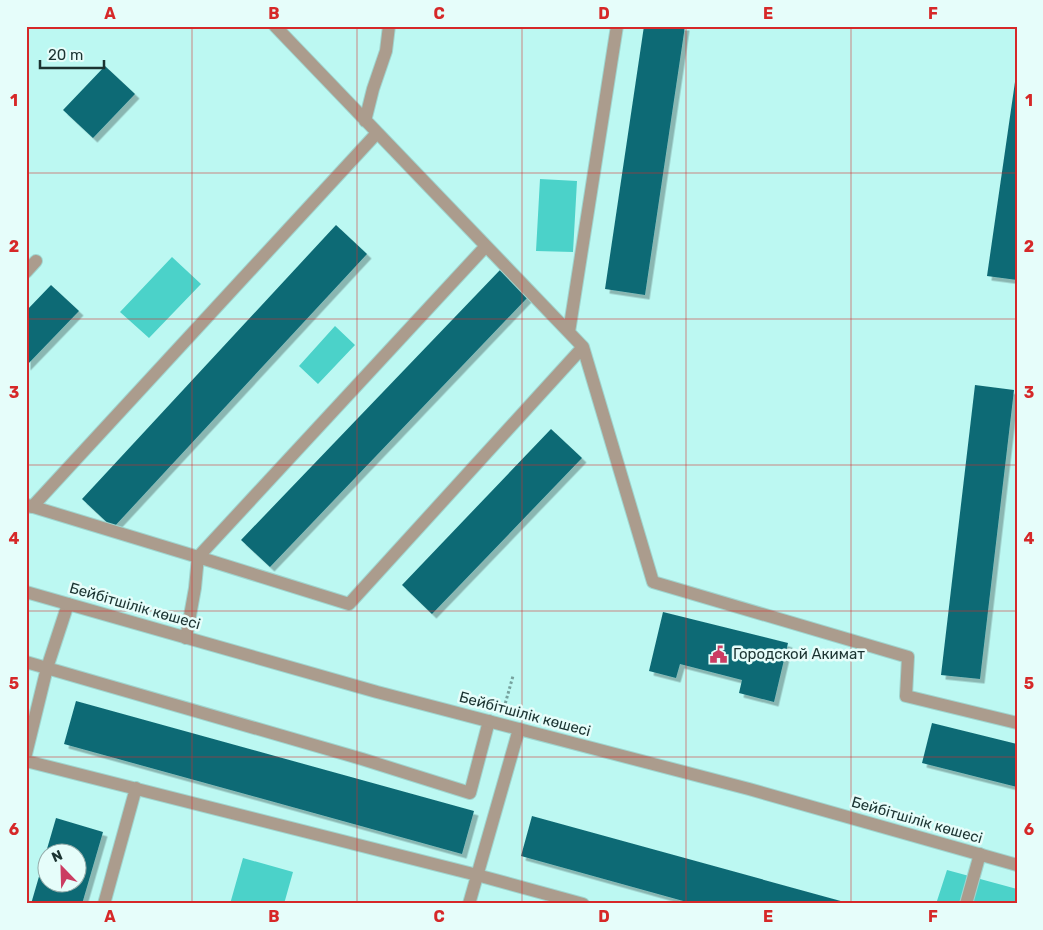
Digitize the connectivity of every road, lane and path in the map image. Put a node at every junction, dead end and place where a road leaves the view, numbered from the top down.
1 (274, 26) edge
2 (389, 26) edge
3 (617, 26) edge
4 (366, 121) junction
5 (378, 133) junction
6 (486, 246) junction
7 (36, 261) dead end
8 (26, 272) edge
9 (569, 332) junction
10 (583, 347) junction
11 (29, 506) edge
12 (198, 557) junction
13 (26, 592) edge
14 (68, 604) junction
15 (186, 638) junction
16 (26, 662) edge
17 (47, 668) junction
18 (489, 721) junction
19 (1017, 723) edge
20 (519, 729) junction
21 (26, 754) edge
22 (26, 761) edge
23 (136, 788) junction
24 (980, 854) junction
25 (1017, 865) edge
26 (477, 874) junction
27 (577, 903) edge
28 (104, 904) edge
29 (469, 904) edge
30 (966, 904) edge

1 - 4 street
2 - 4 street
3 - 9 street
4 - 5 street
5 - 6 street
5 - 11 street
6 - 9 street
6 - 12 street
7 - 8 street
9 - 10 street
10 - 12 street
10 - 19 street
11 - 12 street
12 - 15 street
13 - 14 street, Бейбітшілік көшесі
14 - 15 street, Бейбітшілік көшесі
14 - 17 street
15 - 18 street, Бейбітшілік көшесі
16 - 17 street
17 - 18 street
17 - 21 street
18 - 20 street, Бейбітшілік көшесі
20 - 24 street, Бейбітшілік көшесі
20 - 26 street
22 - 23 street
23 - 26 street
23 - 28 street
24 - 25 street, Бейбітшілік көшесі
24 - 30 street
26 - 27 street
26 - 29 street

